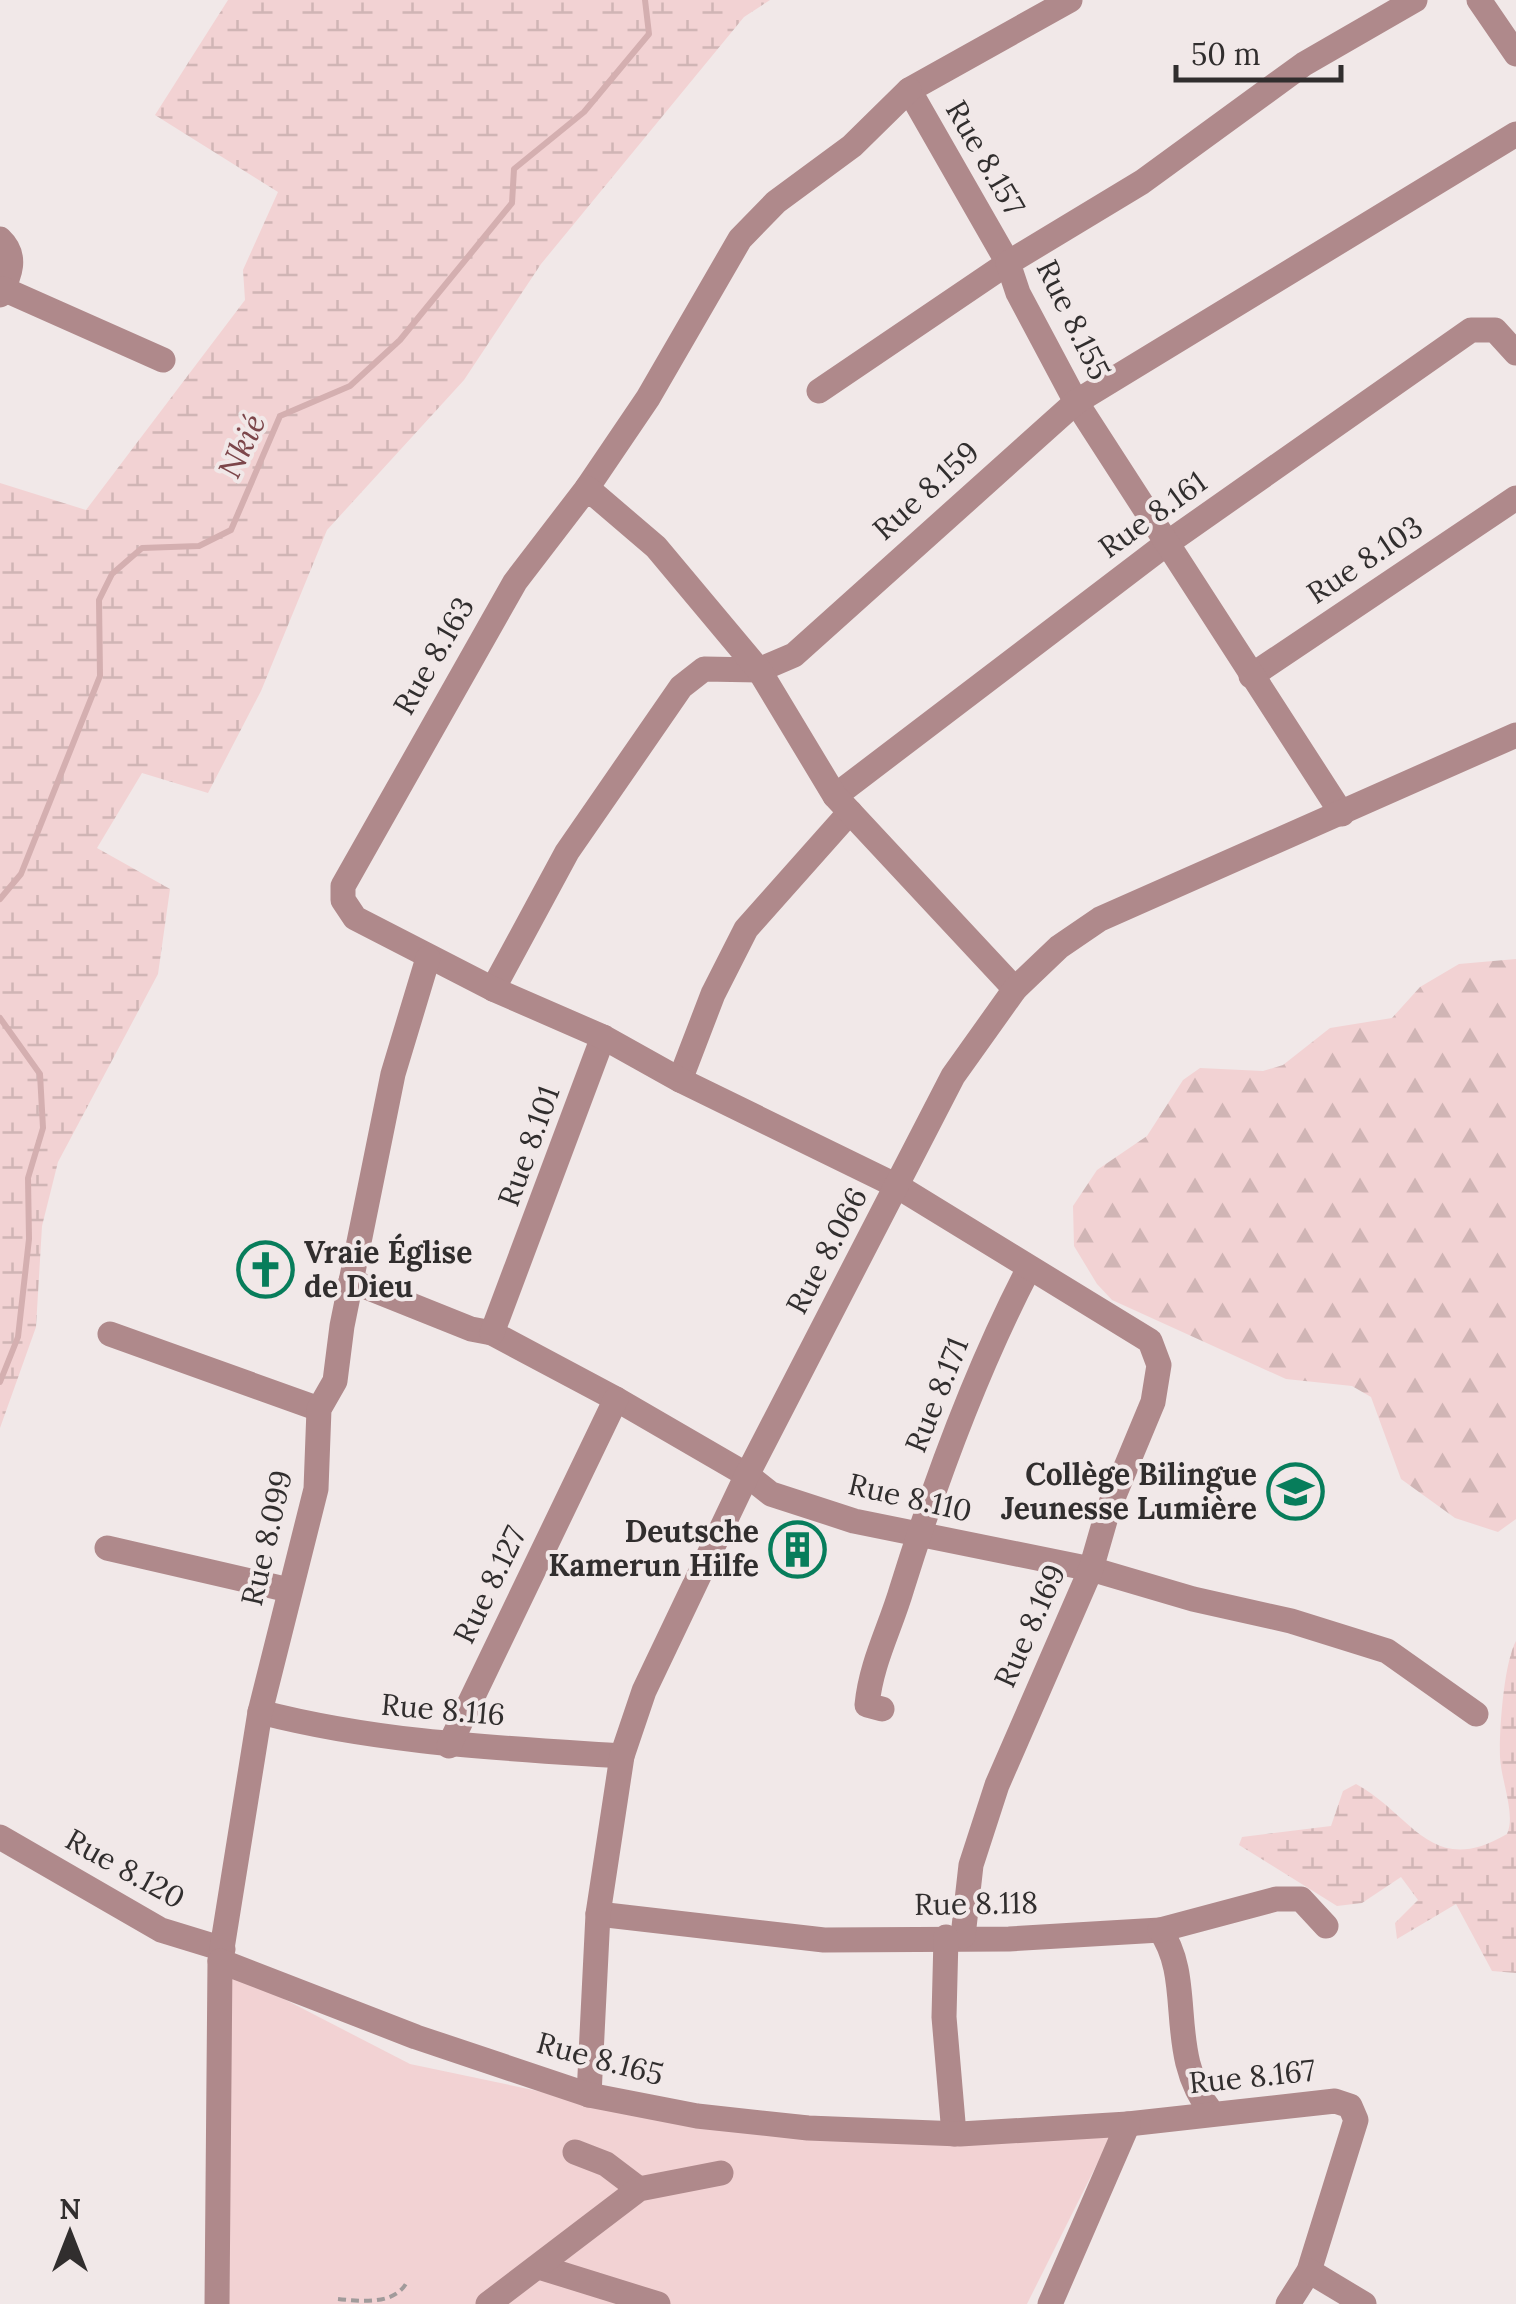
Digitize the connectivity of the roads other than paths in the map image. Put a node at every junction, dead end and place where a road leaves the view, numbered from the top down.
1 (1070, 0) edge
2 (1415, 0) edge
3 (1479, 0) edge
4 (1516, 54) edge
5 (909, 90) junction
6 (1516, 134) edge
7 (0, 239) edge
8 (1008, 262) junction
9 (2, 292) edge
10 (1516, 353) edge
11 (164, 360) dead end
12 (819, 391) dead end
13 (1076, 402) junction
14 (586, 488) junction
15 (1516, 498) edge
16 (1166, 544) junction
17 (759, 670) junction
18 (1251, 676) junction
19 (1516, 736) edge
20 (843, 804) junction
21 (1342, 814) junction
22 (428, 958) junction
23 (492, 989) junction
24 (1015, 989) junction
25 (603, 1036) junction
26 (680, 1080) junction
27 (898, 1186) junction
28 (1029, 1268) junction
29 (352, 1282) junction
30 (492, 1332) junction
31 (110, 1334) dead end
32 (616, 1400) junction
33 (319, 1409) junction
34 (746, 1475) junction
35 (920, 1534) junction
36 (106, 1548) dead end
37 (1091, 1569) junction
38 (289, 1590) junction
39 (882, 1709) dead end
40 (260, 1712) junction
41 (1476, 1714) dead end
42 (449, 1746) junction
43 (622, 1756) junction
44 (0, 1837) edge
45 (598, 1914) junction
46 (1326, 1926) dead end
47 (1160, 1930) junction
48 (954, 1937) junction
49 (222, 1955) junction
50 (589, 2095) junction
51 (1212, 2113) junction
52 (1128, 2124) junction
53 (954, 2134) junction
54 (575, 2152) dead end
55 (722, 2173) dead end
56 (639, 2189) junction
57 (539, 2267) junction
58 (1308, 2270) junction
59 (218, 2304) edge
60 (488, 2304) edge
61 (658, 2304) edge
62 (1050, 2304) edge
63 (1288, 2304) edge
64 (1364, 2304) edge

1 - 5 street, Rue 8.157
2 - 8 street, Rue 8.155
3 - 4 street
5 - 8 street, Rue 8.157
5 - 14 street
6 - 13 street, Rue 8.159
7 - 9 street
8 - 12 street
8 - 13 street, Rue 8.155
9 - 11 street
10 - 16 street, Rue 8.161
13 - 16 street, Rue 8.155
13 - 17 street, Rue 8.159
14 - 17 street
14 - 22 street, Rue 8.163
15 - 18 street, Rue 8.103
16 - 18 street, Rue 8.155
16 - 20 street, Rue 8.161
17 - 20 street
17 - 23 street, Rue 8.159
18 - 21 street, Rue 8.155
19 - 21 street, Rue 8.066
20 - 24 street
20 - 26 street, Rue 8.161
21 - 24 street, Rue 8.066
22 - 23 street, Rue 8.163
22 - 29 street, Rue 8.099
23 - 25 street, Rue 8.163
24 - 27 street, Rue 8.066
25 - 26 street, Rue 8.163
25 - 30 street, Rue 8.101
26 - 27 street, Rue 8.163
27 - 28 street, Rue 8.169
27 - 34 street, Rue 8.066
28 - 35 street, Rue 8.171
28 - 37 street, Rue 8.169
29 - 30 street, Rue 8.110
29 - 33 street, Rue 8.099
30 - 32 street, Rue 8.110
31 - 33 street
32 - 34 street, Rue 8.110
32 - 42 street, Rue 8.127
33 - 38 street, Rue 8.099
34 - 35 street, Rue 8.110
34 - 43 street, Rue 8.066
35 - 37 street, Rue 8.110
35 - 39 street, Rue 8.171
36 - 38 street
37 - 41 street, Rue 8.110
37 - 48 street, Rue 8.169
38 - 40 street, Rue 8.099
40 - 42 street, Rue 8.116
40 - 49 street, Rue 8.099
42 - 43 street, Rue 8.116
43 - 45 street, Rue 8.066
44 - 49 street, Rue 8.120
45 - 48 street, Rue 8.118
45 - 50 street, Rue 8.066
46 - 47 street, Rue 8.118
47 - 48 street, Rue 8.118
47 - 51 street
48 - 53 street, Rue 8.169
49 - 50 street, Rue 8.165
49 - 59 street
50 - 53 street, Rue 8.165
51 - 52 street, Rue 8.167
51 - 58 street, Rue 8.167
52 - 53 street, Rue 8.165
52 - 62 street
54 - 56 street
55 - 56 street
56 - 57 street
57 - 60 street
57 - 61 street
58 - 63 street, Rue 8.167
58 - 64 street

